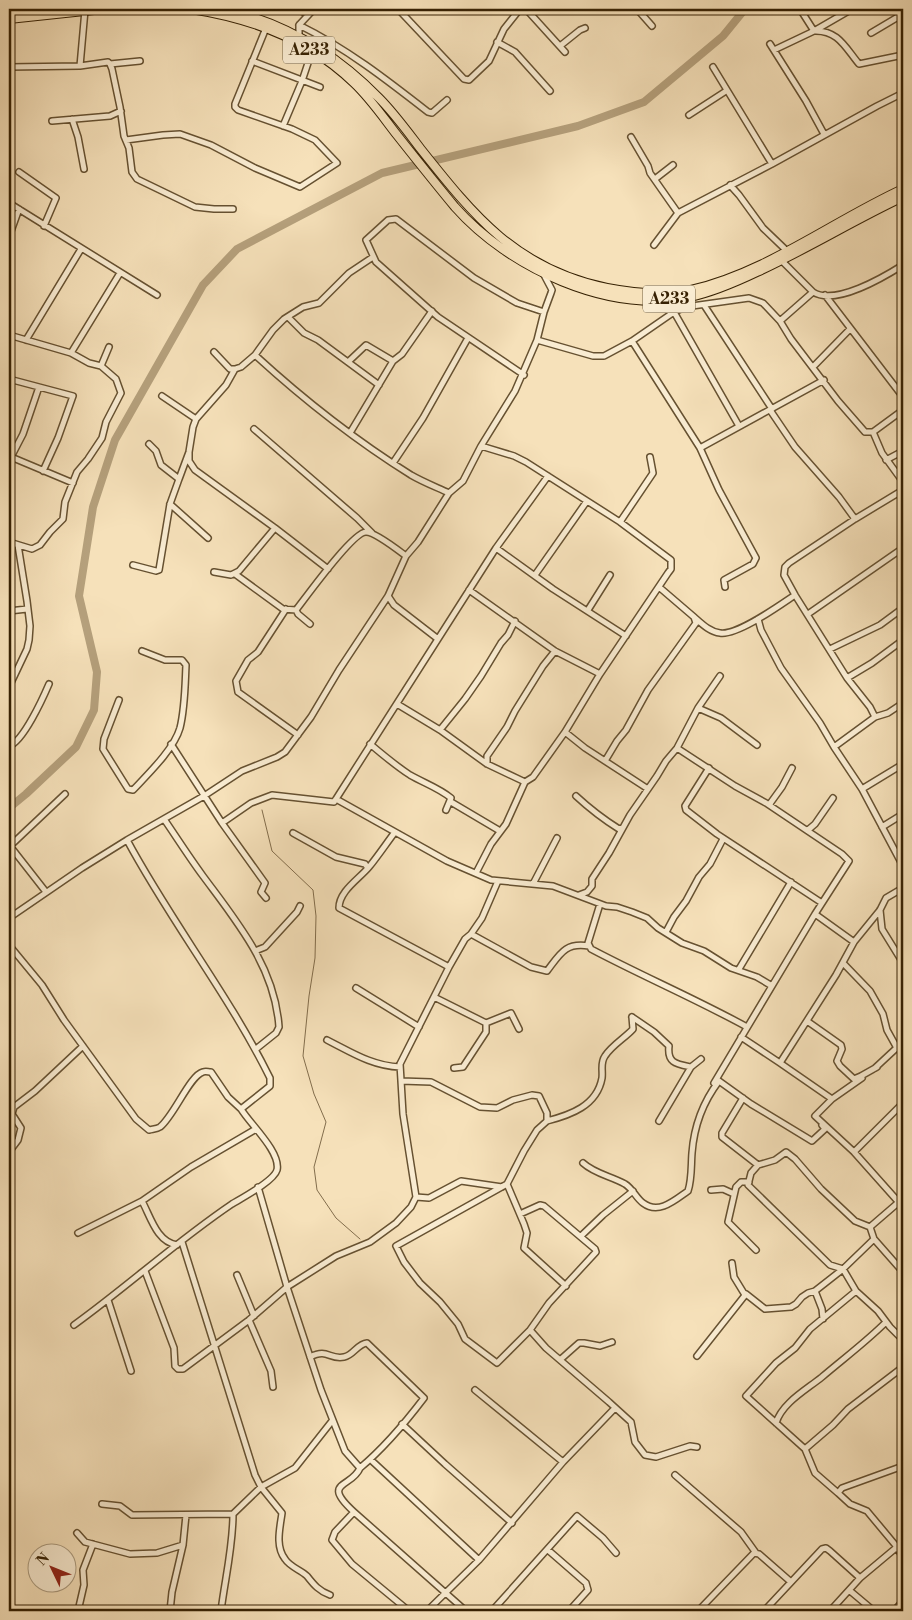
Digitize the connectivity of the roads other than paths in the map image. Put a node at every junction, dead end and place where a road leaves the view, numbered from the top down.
1 (52, 9) edge
2 (103, 9) edge
3 (191, 9) edge
4 (223, 9) edge
5 (297, 9) edge
6 (314, 9) edge
7 (398, 9) edge
8 (520, 9) edge
9 (526, 9) edge
10 (637, 9) edge
11 (800, 9) edge
12 (852, 9) edge
13 (21, 10) edge
14 (85, 10) junction
15 (9, 14) edge
16 (307, 14) junction
17 (903, 14) edge
18 (9, 19) edge
19 (299, 25) junction
20 (652, 26) dead end
21 (266, 28) junction
22 (585, 28) dead end
23 (814, 31) junction
24 (871, 33) dead end
25 (299, 37) junction
26 (497, 42) junction
27 (770, 44) dead end
28 (560, 46) junction
29 (774, 50) junction
30 (312, 52) junction
31 (565, 52) dead end
32 (903, 55) edge
33 (140, 61) dead end
34 (252, 61) junction
35 (110, 64) junction
36 (80, 66) junction
37 (9, 67) edge
38 (713, 67) dead end
39 (302, 81) junction
40 (320, 88) dead end
41 (550, 91) dead end
42 (726, 91) junction
43 (903, 93) edge
44 (447, 100) dead end
45 (121, 111) junction
46 (690, 115) dead end
47 (72, 119) junction
48 (52, 121) dead end
49 (283, 126) junction
50 (824, 134) junction
51 (632, 137) dead end
52 (126, 140) junction
53 (772, 164) junction
54 (673, 165) dead end
55 (84, 169) dead end
56 (19, 172) dead end
57 (655, 179) junction
58 (730, 185) junction
59 (903, 189) edge
60 (903, 196) edge
61 (9, 203) edge
62 (19, 209) junction
63 (234, 209) dead end
64 (678, 213) junction
65 (44, 226) junction
66 (9, 237) edge
67 (654, 245) dead end
68 (81, 249) junction
69 (787, 251) junction
70 (373, 257) junction
71 (779, 258) junction
72 (903, 265) edge
73 (120, 273) junction
74 (544, 273) junction
75 (813, 292) junction
76 (157, 295) dead end
77 (825, 296) junction
78 (704, 305) junction
79 (432, 311) junction
80 (544, 312) junction
81 (674, 312) junction
82 (288, 317) junction
83 (780, 321) junction
84 (850, 329) junction
85 (9, 335) edge
86 (468, 338) junction
87 (26, 340) junction
88 (537, 340) junction
89 (632, 341) junction
90 (109, 347) dead end
91 (214, 352) dead end
92 (71, 353) junction
93 (255, 355) junction
94 (393, 361) junction
95 (348, 362) junction
96 (101, 366) junction
97 (812, 367) junction
98 (235, 369) junction
99 (524, 375) junction
100 (9, 379) edge
101 (824, 380) junction
102 (379, 385) junction
103 (39, 387) junction
104 (162, 396) dead end
105 (903, 397) edge
106 (771, 409) junction
107 (903, 410) edge
108 (196, 419) junction
109 (739, 426) junction
110 (254, 429) dead end
111 (873, 432) junction
112 (350, 433) junction
113 (149, 444) dead end
114 (481, 446) junction
115 (700, 448) junction
116 (903, 451) edge
117 (189, 452) junction
118 (650, 457) dead end
119 (10, 459) edge
120 (886, 460) junction
121 (393, 463) junction
122 (43, 471) junction
123 (548, 476) junction
124 (178, 479) junction
125 (903, 482) edge
126 (73, 483) junction
127 (903, 490) edge
128 (449, 493) junction
129 (587, 501) junction
130 (170, 504) junction
131 (854, 519) junction
132 (620, 522) junction
133 (275, 528) junction
134 (372, 533) junction
135 (208, 538) dead end
136 (9, 542) edge
137 (18, 545) junction
138 (496, 548) junction
139 (903, 548) edge
140 (406, 556) junction
141 (133, 565) dead end
142 (328, 569) junction
143 (214, 572) dead end
144 (235, 574) junction
145 (535, 575) junction
146 (610, 575) dead end
147 (725, 587) dead end
148 (659, 588) junction
149 (469, 590) junction
150 (795, 595) junction
151 (388, 596) junction
152 (903, 608) edge
153 (27, 609) junction
154 (286, 609) junction
155 (296, 610) junction
156 (588, 610) junction
157 (9, 611) edge
158 (808, 614) junction
159 (694, 617) junction
160 (758, 619) junction
161 (515, 621) junction
162 (310, 624) dead end
163 (626, 636) junction
164 (438, 639) junction
165 (903, 640) edge
166 (830, 650) junction
167 (142, 651) dead end
168 (555, 651) junction
169 (600, 674) junction
170 (720, 676) dead end
171 (847, 678) junction
172 (49, 684) dead end
173 (9, 687) edge
174 (119, 700) dead end
175 (903, 703) edge
176 (397, 704) junction
177 (698, 708) junction
178 (875, 717) junction
179 (440, 730) junction
180 (565, 732) junction
181 (298, 735) junction
182 (171, 744) junction
183 (370, 744) junction
184 (757, 744) dead end
185 (9, 746) edge
186 (834, 747) junction
187 (677, 748) junction
188 (487, 756) junction
189 (478, 758) junction
190 (605, 761) junction
191 (487, 764) junction
192 (903, 764) edge
193 (709, 768) junction
194 (792, 768) dead end
195 (525, 782) junction
196 (648, 789) junction
197 (862, 789) junction
198 (65, 794) dead end
199 (204, 796) junction
200 (576, 796) dead end
201 (832, 798) dead end
202 (336, 799) junction
203 (450, 802) junction
204 (769, 805) junction
205 (446, 810) dead end
206 (903, 814) edge
207 (164, 819) junction
208 (222, 823) junction
209 (882, 827) junction
210 (622, 828) junction
211 (808, 830) junction
212 (500, 831) junction
213 (395, 832) junction
214 (294, 833) dead end
215 (557, 838) dead end
216 (723, 838) junction
217 (127, 840) junction
218 (903, 866) edge
219 (368, 868) junction
220 (476, 873) junction
221 (498, 881) junction
222 (791, 882) junction
223 (533, 884) junction
224 (903, 888) edge
225 (589, 889) junction
226 (46, 892) junction
227 (578, 895) junction
228 (266, 898) dead end
229 (592, 900) junction
230 (822, 903) junction
231 (600, 904) junction
232 (300, 906) dead end
233 (880, 910) junction
234 (815, 914) junction
235 (9, 918) edge
236 (666, 932) junction
237 (471, 934) junction
238 (854, 942) junction
239 (9, 945) edge
240 (589, 946) junction
241 (255, 951) junction
242 (843, 963) junction
243 (903, 963) edge
244 (449, 967) junction
245 (739, 969) junction
246 (772, 986) junction
247 (356, 988) dead end
248 (434, 997) junction
249 (807, 1021) junction
250 (486, 1023) junction
251 (419, 1027) junction
252 (747, 1027) junction
253 (519, 1030) dead end
254 (741, 1037) junction
255 (327, 1040) dead end
256 (903, 1042) edge
257 (82, 1046) junction
258 (897, 1048) junction
259 (256, 1049) junction
260 (701, 1059) dead end
261 (780, 1063) junction
262 (400, 1067) junction
263 (690, 1067) junction
264 (877, 1067) junction
265 (454, 1068) dead end
266 (401, 1081) junction
267 (710, 1088) dead end
268 (744, 1098) junction
269 (832, 1099) junction
270 (903, 1103) edge
271 (240, 1109) junction
272 (815, 1116) junction
273 (547, 1121) junction
274 (660, 1121) dead end
275 (256, 1129) junction
276 (9, 1152) edge
277 (854, 1152) junction
278 (584, 1163) dead end
279 (758, 1165) junction
280 (749, 1182) junction
281 (505, 1185) junction
282 (258, 1187) junction
283 (711, 1190) dead end
284 (634, 1191) junction
285 (734, 1194) junction
286 (416, 1197) junction
287 (142, 1201) junction
288 (899, 1202) junction
289 (903, 1207) edge
290 (520, 1214) junction
291 (870, 1227) junction
292 (78, 1233) dead end
293 (581, 1236) junction
294 (874, 1239) junction
295 (180, 1244) junction
296 (756, 1250) dead end
297 (732, 1263) dead end
298 (843, 1269) junction
299 (145, 1271) junction
300 (903, 1272) edge
301 (237, 1275) dead end
302 (566, 1286) junction
303 (288, 1287) junction
304 (815, 1291) junction
305 (856, 1291) junction
306 (745, 1295) junction
307 (108, 1300) junction
308 (251, 1318) junction
309 (823, 1319) junction
310 (886, 1322) junction
311 (74, 1325) dead end
312 (530, 1330) junction
313 (903, 1340) edge
314 (612, 1342) dead end
315 (214, 1346) junction
316 (697, 1356) dead end
317 (310, 1358) junction
318 (561, 1359) junction
319 (903, 1367) edge
320 (132, 1372) dead end
321 (273, 1387) dead end
322 (475, 1390) dead end
323 (615, 1408) junction
324 (332, 1421) junction
325 (776, 1423) junction
326 (402, 1424) junction
327 (696, 1448) dead end
328 (805, 1449) junction
329 (370, 1460) junction
330 (563, 1462) junction
331 (903, 1466) edge
332 (360, 1468) junction
333 (675, 1475) dead end
334 (261, 1487) junction
335 (838, 1493) junction
336 (102, 1504) dead end
337 (354, 1512) junction
338 (233, 1514) junction
339 (186, 1515) junction
340 (512, 1523) junction
341 (77, 1533) dead end
342 (93, 1544) junction
343 (184, 1545) junction
344 (897, 1547) junction
345 (548, 1550) junction
346 (616, 1553) dead end
347 (756, 1553) junction
348 (903, 1558) edge
349 (480, 1560) junction
350 (860, 1578) junction
351 (791, 1582) junction
352 (849, 1590) junction
353 (446, 1594) junction
354 (330, 1596) dead end
355 (903, 1601) edge
356 (78, 1611) edge
357 (170, 1611) edge
358 (221, 1611) edge
359 (409, 1611) edge
360 (427, 1611) edge
361 (466, 1611) edge
362 (492, 1611) edge
363 (570, 1611) edge
364 (698, 1611) edge
365 (764, 1611) edge
366 (830, 1611) edge
367 (874, 1611) edge
368 (894, 1611) edge

1 - 13 highway
2 - 14 highway
3 - 21 highway, A233
4 - 25 highway, A233
5 - 16 street
6 - 16 street
7 - 26 street
8 - 26 street
9 - 28 street
10 - 20 street
11 - 23 street
12 - 23 street
13 - 15 highway
14 - 18 highway
14 - 36 street
16 - 19 street
17 - 24 street
19 - 25 street
19 - 44 street
21 - 30 highway, A233
21 - 34 street
22 - 28 street
23 - 29 street
23 - 32 street
25 - 71 highway, A233
26 - 41 street
27 - 29 street
28 - 31 street
29 - 50 street
30 - 39 street
30 - 74 highway, A233
33 - 35 street
34 - 39 street
34 - 49 street
35 - 36 street
35 - 45 street
36 - 37 street
38 - 42 street
39 - 40 street
39 - 49 street
42 - 46 street
42 - 53 street
43 - 50 street
45 - 47 street
45 - 52 street
47 - 48 street
47 - 55 street
49 - 52 street
50 - 53 street
51 - 57 street
52 - 63 street
53 - 58 street
54 - 57 street
56 - 65 street
57 - 64 street
58 - 64 street
58 - 69 street
59 - 69 highway, A233
60 - 71 highway, A233
61 - 62 street
62 - 65 street
62 - 66 street
64 - 67 street
65 - 68 street
68 - 73 street
68 - 87 street
69 - 71 highway, A233
70 - 79 street
70 - 80 street
70 - 82 street
71 - 74 highway, A233
71 - 75 street
72 - 77 street
73 - 76 street
73 - 92 street
74 - 80 street
75 - 77 street
75 - 83 street
77 - 84 street
78 - 81 street
78 - 83 street
78 - 106 street
79 - 86 street
79 - 94 street
80 - 88 street
81 - 89 street
81 - 109 street
82 - 93 street
82 - 95 street
83 - 97 street
84 - 97 street
84 - 105 street
85 - 87 street
86 - 99 street
86 - 121 street
87 - 92 street
88 - 89 street
88 - 99 street
89 - 115 street
90 - 96 street
91 - 98 street
92 - 96 street
93 - 98 street
93 - 112 street
94 - 95 street
94 - 102 street
95 - 102 street
96 - 126 street
97 - 101 street
98 - 108 street
99 - 114 street
100 - 103 street
101 - 106 street
101 - 111 street
102 - 112 street
103 - 119 street
103 - 122 street
104 - 108 street
106 - 109 street
106 - 131 street
107 - 111 street
108 - 117 street
109 - 115 street
110 - 134 street
111 - 120 street
112 - 121 street
113 - 124 street
114 - 123 street
114 - 128 street
115 - 147 street
116 - 120 street
117 - 124 street
117 - 133 street
118 - 132 street
119 - 122 street
120 - 125 street
121 - 128 street
122 - 126 street
123 - 129 street
123 - 138 street
124 - 130 street
126 - 137 street
127 - 131 street
128 - 140 street
129 - 132 street
129 - 145 street
130 - 135 street
130 - 141 street
131 - 150 street
132 - 148 street
133 - 142 street
133 - 144 street
134 - 140 street
134 - 142 street
136 - 137 street
137 - 153 street
138 - 145 street
138 - 149 street
139 - 158 street
140 - 151 street
142 - 155 street
143 - 144 street
144 - 154 street
145 - 156 street
146 - 156 street
148 - 159 street
148 - 163 street
149 - 161 street
149 - 164 street
150 - 158 street
150 - 160 street
151 - 164 street
151 - 181 street
152 - 166 street
153 - 157 street
153 - 173 street
154 - 155 street
154 - 181 street
155 - 162 street
156 - 163 street
158 - 166 street
159 - 160 street
159 - 190 street
160 - 186 street
161 - 168 street
161 - 179 street
163 - 169 street
164 - 176 street
165 - 171 street
166 - 171 street
167 - 182 street
168 - 169 street
168 - 188 street
169 - 180 street
170 - 177 street
171 - 178 street
172 - 185 street
174 - 182 street
175 - 178 street
176 - 179 street
176 - 183 street
177 - 184 street
177 - 187 street
178 - 186 street
179 - 189 street
180 - 190 street
180 - 195 street
181 - 199 street
182 - 199 street
183 - 202 street
183 - 203 street
186 - 197 street
187 - 193 street
187 - 196 street
188 - 189 street
188 - 191 street
189 - 191 street
190 - 196 street
191 - 195 street
192 - 197 street
193 - 204 street
193 - 216 street
194 - 204 street
195 - 212 street
196 - 210 street
197 - 209 street
198 - 226 street
199 - 207 street
199 - 208 street
200 - 210 street
201 - 211 street
202 - 208 street
202 - 213 street
203 - 205 street
203 - 212 street
204 - 211 street
206 - 209 street
207 - 217 street
207 - 241 street
208 - 228 street
209 - 218 street
210 - 225 street
211 - 230 street
212 - 220 street
213 - 219 street
213 - 220 street
214 - 219 street
215 - 223 street
216 - 222 street
216 - 236 street
217 - 226 street
217 - 259 street
219 - 244 street
220 - 221 street
221 - 223 street
221 - 237 street
222 - 230 street
222 - 245 street
223 - 227 street
224 - 233 street
225 - 227 street
225 - 229 street
226 - 235 street
227 - 229 street
229 - 231 street
230 - 234 street
231 - 236 street
231 - 240 street
232 - 241 street
233 - 238 street
233 - 243 street
234 - 238 street
234 - 246 street
236 - 245 street
237 - 240 street
237 - 244 street
238 - 242 street
239 - 257 street
240 - 252 street
241 - 259 street
242 - 249 street
242 - 258 street
244 - 248 street
245 - 246 street
246 - 252 street
247 - 251 street
248 - 250 street
248 - 251 street
249 - 261 street
249 - 264 street
250 - 253 street
250 - 265 street
251 - 262 street
252 - 254 street
254 - 261 street
254 - 267 street
255 - 262 street
256 - 258 street
257 - 271 street
257 - 276 street
258 - 264 street
259 - 271 street
260 - 263 street
261 - 269 street
262 - 266 street
263 - 273 street
263 - 274 street
264 - 269 street
266 - 273 street
266 - 286 street
268 - 272 street
268 - 279 street
268 - 284 street
269 - 272 street
270 - 277 street
271 - 275 street
272 - 277 street
273 - 281 street
275 - 282 street
275 - 287 street
277 - 288 street
278 - 284 street
279 - 280 street
279 - 291 street
280 - 285 street
280 - 298 street
281 - 286 street
281 - 290 street
281 - 312 street
282 - 295 street
282 - 303 street
283 - 285 street
284 - 293 street
285 - 296 street
286 - 303 street
287 - 292 street
287 - 295 street
288 - 289 street
288 - 291 street
290 - 293 street
290 - 302 street
291 - 294 street
293 - 302 street
294 - 298 street
294 - 300 street
295 - 299 street
295 - 315 street
297 - 306 street
298 - 304 street
298 - 305 street
299 - 307 street
299 - 315 street
301 - 308 street
302 - 312 street
303 - 308 street
303 - 317 street
304 - 306 street
304 - 309 street
305 - 309 street
305 - 310 street
306 - 316 street
307 - 311 street
307 - 320 street
308 - 315 street
308 - 321 street
309 - 325 street
310 - 313 street
310 - 325 street
312 - 318 street
314 - 318 street
315 - 334 street
317 - 324 street
317 - 326 street
318 - 323 street
319 - 328 street
322 - 330 street
323 - 327 street
323 - 330 street
324 - 332 street
324 - 334 street
325 - 328 street
326 - 329 street
326 - 340 street
328 - 335 street
329 - 332 street
329 - 349 street
330 - 340 street
331 - 335 street
332 - 337 street
333 - 347 street
334 - 338 street
334 - 354 street
335 - 344 street
336 - 339 street
337 - 353 street
337 - 359 street
338 - 339 street
338 - 358 street
339 - 343 street
340 - 349 street
341 - 342 street
342 - 343 street
342 - 356 street
343 - 357 street
344 - 348 street
344 - 350 street
345 - 346 street
345 - 362 street
345 - 363 street
347 - 351 street
347 - 364 street
349 - 353 street
350 - 351 street
350 - 352 street
351 - 365 street
352 - 366 street
352 - 367 street
353 - 360 street
353 - 361 street
355 - 368 street

